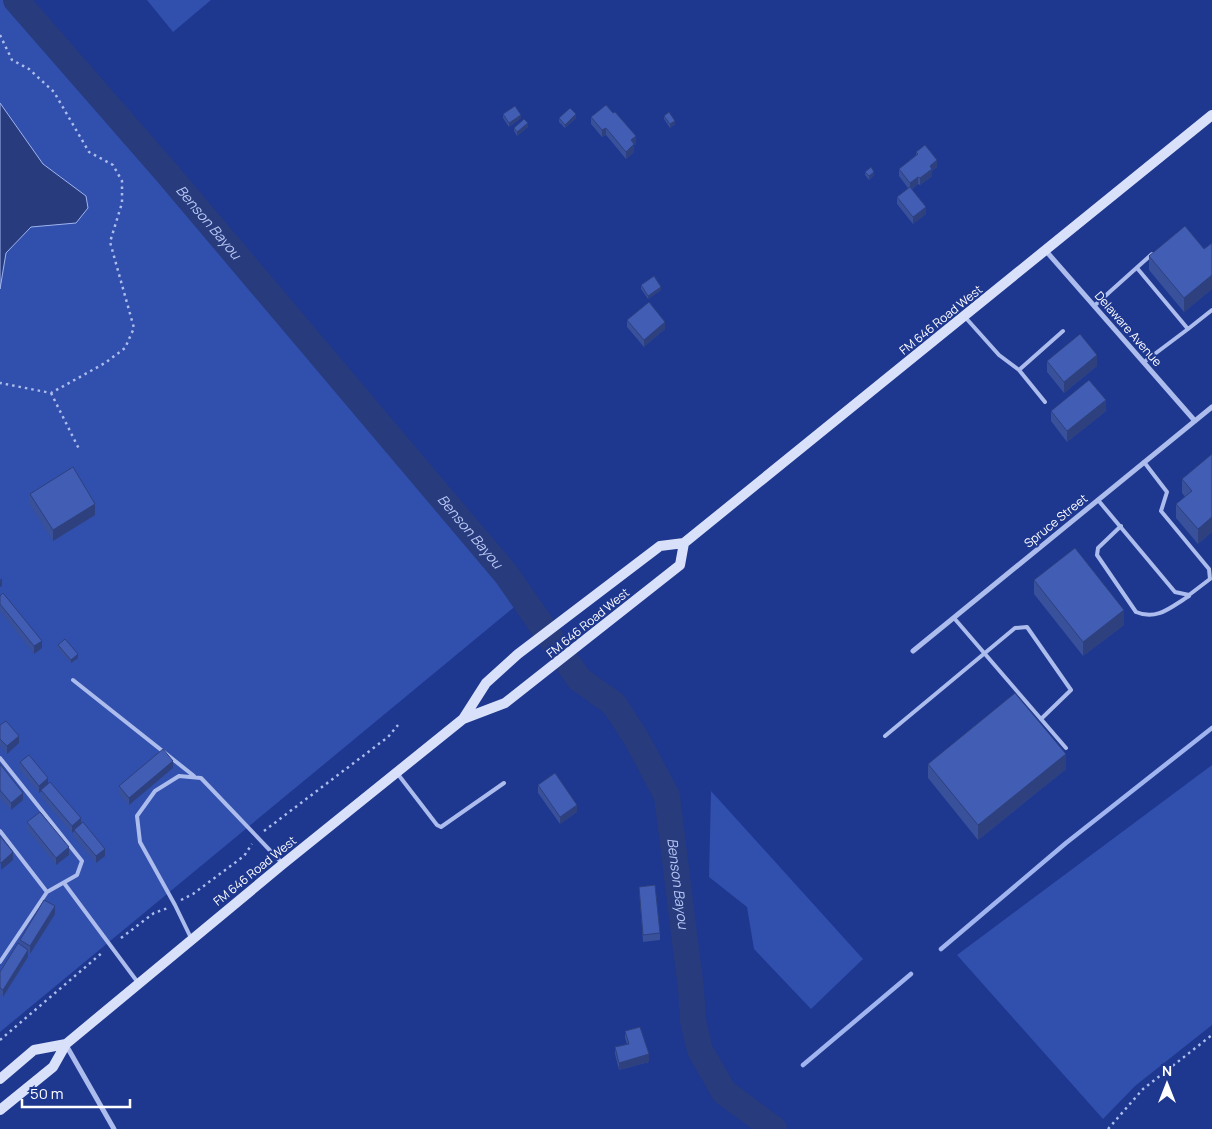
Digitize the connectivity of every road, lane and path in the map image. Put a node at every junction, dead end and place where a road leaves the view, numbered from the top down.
1 (0, 35) edge
2 (1212, 115) edge
3 (1046, 251) junction
4 (1155, 252) edge
5 (1137, 268) junction
6 (1094, 306) junction
7 (1212, 310) edge
8 (965, 316) junction
9 (1188, 330) junction
10 (1063, 331) dead end
11 (1144, 362) junction
12 (1019, 370) junction
13 (0, 384) edge
14 (51, 394) junction
15 (1045, 402) dead end
16 (1212, 407) edge
17 (1195, 421) junction
18 (78, 449) dead end
19 (1144, 462) junction
20 (1098, 500) junction
21 (1121, 526) junction
22 (684, 543) junction
23 (1189, 595) junction
24 (954, 618) junction
25 (913, 650) dead end
26 (986, 655) junction
27 (73, 680) dead end
28 (463, 719) junction
29 (1041, 719) junction
30 (398, 725) dead end
31 (885, 736) dead end
32 (1066, 748) dead end
33 (0, 758) edge
34 (397, 773) junction
35 (195, 778) junction
36 (504, 783) dead end
37 (0, 831) edge
38 (257, 838) junction
39 (283, 864) junction
40 (64, 883) junction
41 (47, 892) junction
42 (175, 905) junction
43 (121, 938) dead end
44 (192, 940) junction
45 (103, 952) dead end
46 (0, 962) edge
47 (139, 984) junction
48 (1212, 1036) edge
49 (0, 1040) edge
50 (66, 1044) junction
51 (0, 1079) edge
52 (0, 1110) edge
53 (114, 1129) edge
54 (1108, 1129) edge

1 - 14 path
2 - 3 main road, FM 646 Road West
3 - 6 street, Delaware Avenue
3 - 8 main road, FM 646 Road West
4 - 5 lane
5 - 6 lane
5 - 9 lane
6 - 11 street, Delaware Avenue
7 - 9 lane
8 - 12 lane
8 - 22 main road, FM 646 Road West
9 - 11 lane
10 - 12 lane
11 - 17 street, Delaware Avenue
12 - 15 lane
13 - 14 path
14 - 18 path
16 - 17 street, Spruce Street
17 - 19 street, Spruce Street
19 - 20 street, Spruce Street
19 - 23 lane
20 - 21 lane
20 - 24 street, Spruce Street
21 - 23 lane
21 - 23 lane
22 - 28 main road, FM 646 Road West
22 - 28 main road, FM 646 Road West
24 - 25 street, Spruce Street
24 - 26 lane
26 - 29 lane
26 - 29 lane
26 - 31 lane
27 - 35 lane
28 - 34 main road, FM 646 Road West
29 - 32 lane
30 - 38 path
33 - 40 lane
34 - 36 lane
34 - 39 main road, FM 646 Road West
35 - 38 lane
35 - 42 lane
37 - 41 lane
38 - 39 lane
38 - 42 path
39 - 44 main road, FM 646 Road West
40 - 41 lane
40 - 47 lane
41 - 46 lane
42 - 43 path
42 - 44 lane
44 - 47 main road, FM 646 Road West
45 - 49 path
47 - 50 main road, FM 646 Road West
48 - 54 path
50 - 51 main road, FM 646 Road West
50 - 52 main road, FM 646 Road West
50 - 53 street

